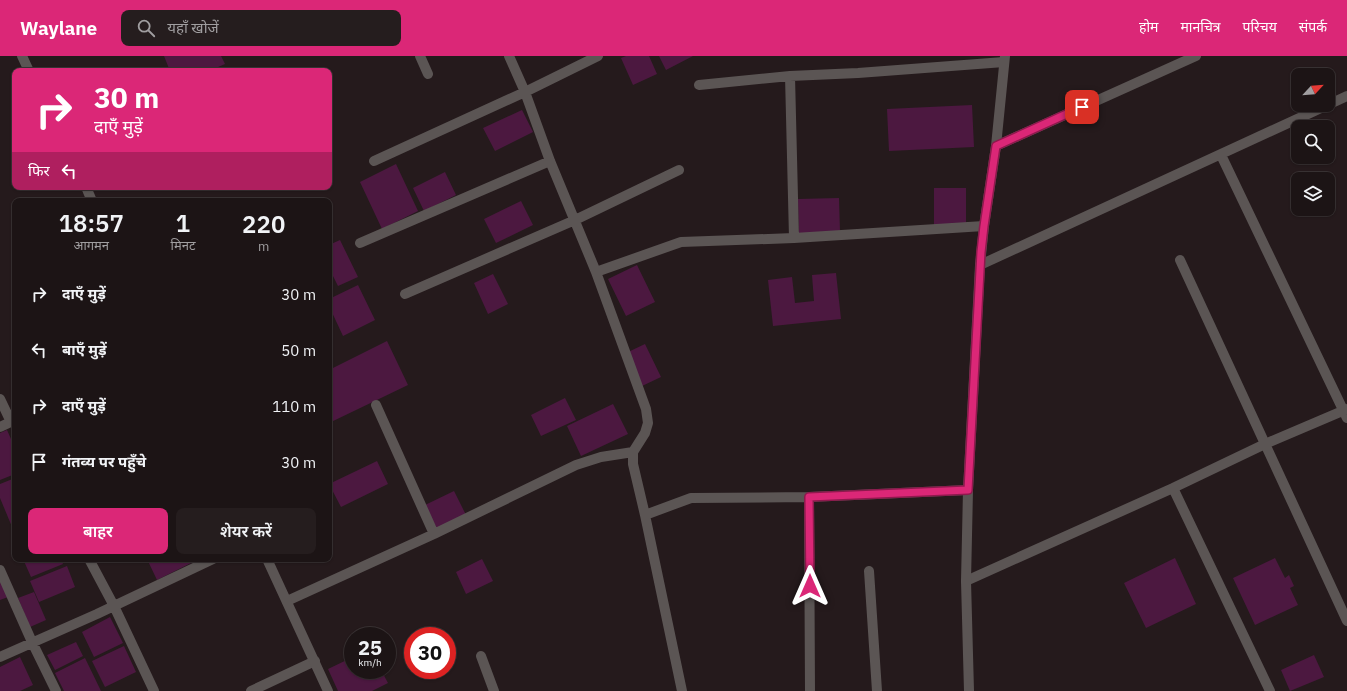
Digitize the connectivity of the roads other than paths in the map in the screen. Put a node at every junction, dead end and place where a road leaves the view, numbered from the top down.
1 (22, 56) edge
2 (420, 56) edge
3 (509, 56) edge
4 (598, 56) edge
5 (1196, 56) edge
6 (1005, 59) edge
7 (28, 68) edge
8 (428, 74) dead end
9 (790, 76) junction
10 (699, 85) dead end
11 (524, 92) junction
12 (1347, 96) edge
13 (996, 146) junction
14 (1221, 155) junction
15 (374, 161) dead end
16 (550, 161) junction
17 (679, 170) dead end
18 (575, 220) junction
19 (984, 226) junction
20 (794, 238) junction
21 (360, 243) dead end
22 (1180, 260) dead end
23 (980, 265) junction
24 (596, 272) junction
25 (405, 294) dead end
26 (0, 399) edge
27 (376, 405) dead end
28 (1346, 413) edge
29 (12, 419) edge
30 (12, 421) edge
31 (0, 427) edge
32 (1265, 444) junction
33 (633, 452) junction
34 (1174, 488) junction
35 (968, 490) junction
36 (809, 497) junction
37 (645, 515) junction
38 (434, 534) junction
39 (91, 562) edge
40 (207, 562) edge
41 (268, 562) edge
42 (0, 570) edge
43 (869, 570) dead end
44 (966, 580) junction
45 (287, 601) junction
46 (114, 606) junction
47 (1347, 621) edge
48 (32, 642) junction
49 (481, 656) dead end
50 (0, 657) edge
51 (315, 661) junction
52 (56, 691) edge
53 (154, 691) edge
54 (252, 691) edge
55 (328, 691) edge
56 (494, 691) edge
57 (682, 691) edge
58 (810, 691) edge
59 (878, 691) edge
60 (969, 691) edge
61 (1270, 691) edge

1 - 7 street
2 - 8 street
3 - 11 street
4 - 11 street
5 - 13 street
6 - 9 street
6 - 13 street
9 - 10 street
9 - 20 street
11 - 15 street
11 - 16 street
12 - 14 street
13 - 19 street
14 - 23 street
14 - 28 street
16 - 18 street
16 - 21 street
17 - 18 street
18 - 24 street
18 - 25 street
19 - 20 street
19 - 23 street
20 - 24 street
22 - 32 street
23 - 35 street
24 - 33 street
26 - 29 street
27 - 38 street
28 - 32 street
30 - 31 street
32 - 34 street
32 - 47 street
33 - 37 street
33 - 38 street
34 - 44 street
34 - 61 street
35 - 36 street
35 - 44 street
36 - 37 street
36 - 58 street
37 - 57 street
38 - 45 street
39 - 46 street
40 - 46 street
41 - 45 street
42 - 48 street
43 - 59 street
44 - 60 street
45 - 51 street
46 - 48 street
46 - 53 street
48 - 50 street
48 - 52 street
49 - 56 street
51 - 54 street
51 - 55 street

